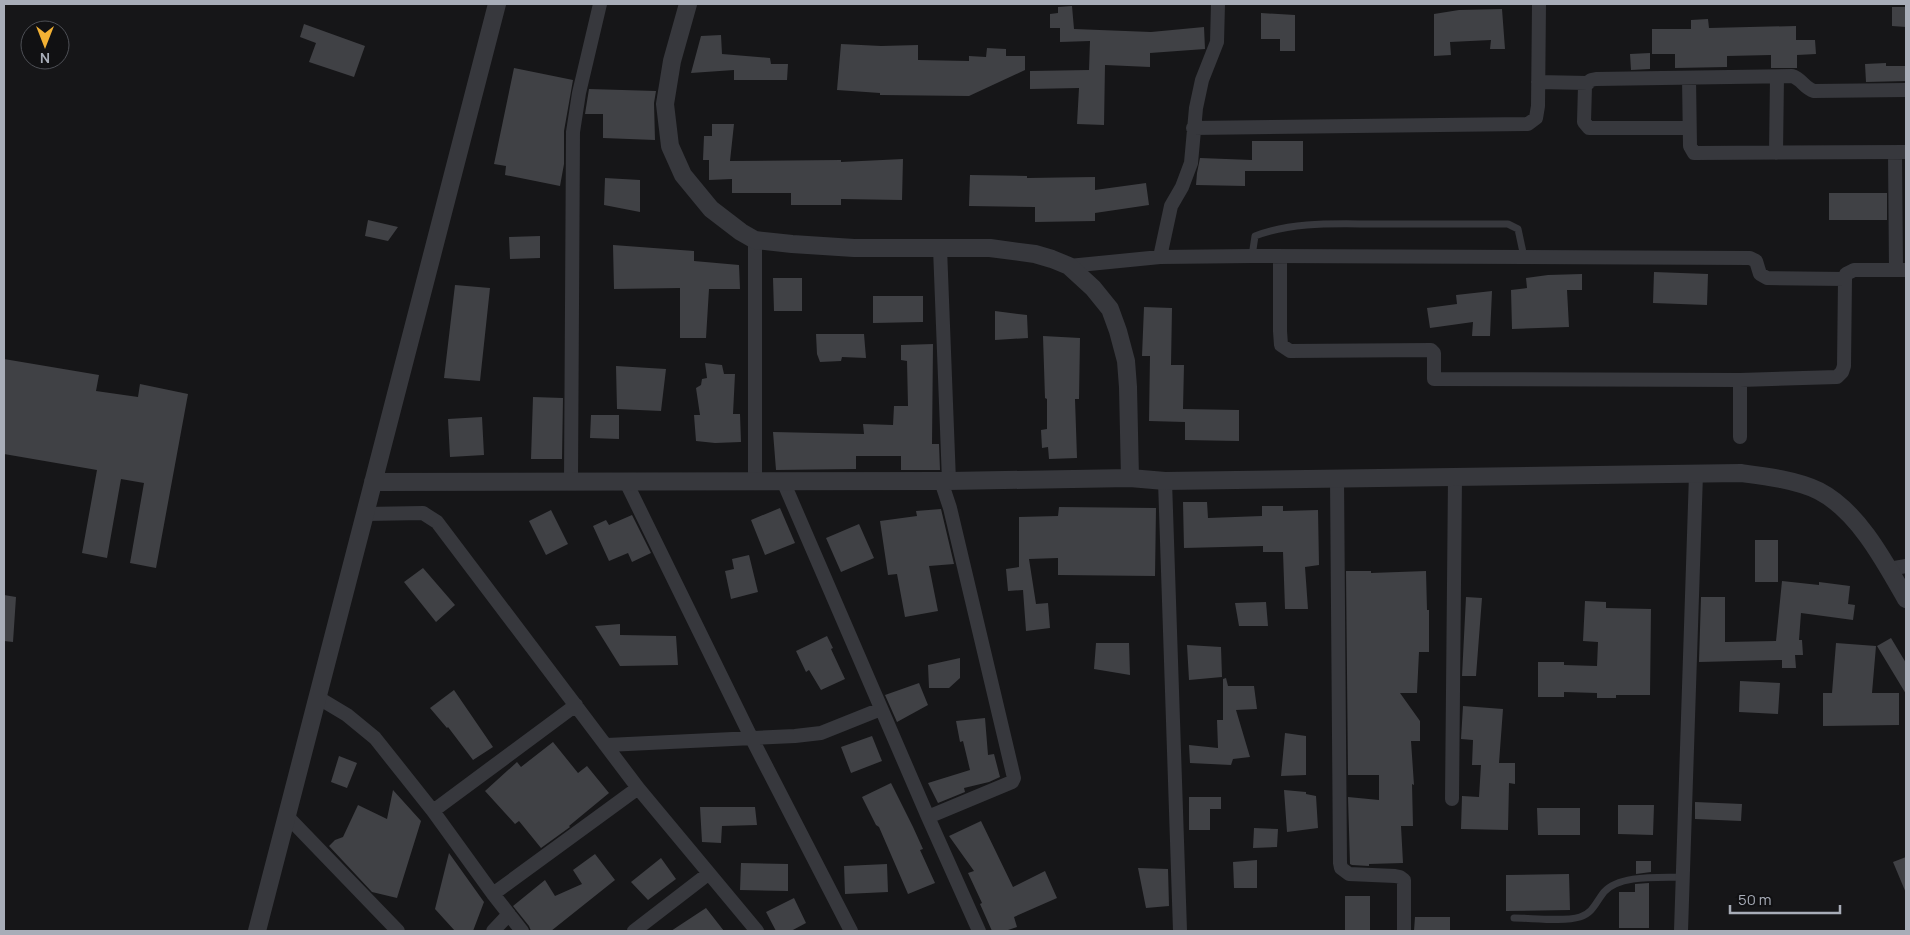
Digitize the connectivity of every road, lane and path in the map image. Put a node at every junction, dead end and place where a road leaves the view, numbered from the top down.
1 (497, 4) edge
2 (600, 4) edge
3 (688, 4) edge
4 (1218, 4) edge
5 (1539, 4) edge
6 (1776, 77) junction
7 (1689, 78) junction
8 (1538, 82) junction
9 (1588, 82) junction
10 (1906, 90) edge
11 (1193, 128) junction
12 (1689, 128) junction
13 (1776, 153) junction
14 (1901, 153) edge
15 (755, 240) junction
16 (940, 248) junction
17 (1252, 256) junction
18 (1280, 256) junction
19 (1160, 257) junction
20 (1524, 257) junction
21 (1069, 266) junction
22 (1901, 270) edge
23 (1845, 279) junction
24 (1740, 380) junction
25 (1740, 437) dead end
26 (1696, 474) junction
27 (1455, 477) junction
28 (1130, 478) junction
29 (1337, 478) junction
30 (571, 480) junction
31 (945, 481) junction
32 (1165, 481) junction
33 (373, 482) junction
34 (626, 482) junction
35 (755, 482) junction
36 (783, 482) junction
37 (364, 514) junction
38 (1898, 568) edge
39 (1906, 599) edge
40 (317, 697) junction
41 (576, 705) junction
42 (881, 709) junction
43 (751, 737) junction
44 (607, 745) junction
45 (638, 788) junction
46 (1452, 799) dead end
47 (433, 811) junction
48 (286, 815) junction
49 (928, 817) junction
50 (708, 874) junction
51 (1683, 877) junction
52 (493, 894) junction
53 (509, 914) junction
54 (1514, 918) dead end
55 (257, 931) edge
56 (398, 931) edge
57 (493, 931) edge
58 (522, 931) edge
59 (634, 931) edge
60 (757, 931) edge
61 (851, 931) edge
62 (979, 931) edge
63 (1180, 931) edge
64 (1404, 931) edge
65 (1681, 931) edge

1 - 33 street
2 - 30 street
3 - 15 street
4 - 11 street
5 - 8 street
6 - 7 street
6 - 10 street
6 - 13 street
7 - 9 street
7 - 12 street
8 - 9 street
8 - 11 street
9 - 12 street
11 - 19 street
12 - 13 street
13 - 14 street
14 - 22 street
15 - 16 street
15 - 35 street
16 - 21 street
16 - 31 street
17 - 18 street
17 - 19 street
17 - 20 lane
18 - 20 street
18 - 24 street
19 - 21 street
20 - 23 street
21 - 28 street
22 - 23 street
23 - 24 street
24 - 25 street
26 - 27 street
26 - 38 street
26 - 51 street
27 - 29 street
27 - 46 street
28 - 31 street
28 - 32 street
29 - 32 street
29 - 64 street
30 - 33 street
30 - 34 street
31 - 36 street
31 - 49 street
32 - 63 street
33 - 37 street
34 - 35 street
34 - 43 street
35 - 36 street
36 - 42 street
37 - 40 street
37 - 41 street
38 - 39 street
40 - 47 street
40 - 48 street
41 - 44 street
41 - 47 street
42 - 43 street
42 - 49 street
43 - 44 street
43 - 61 street
44 - 45 street
45 - 50 street
45 - 52 street
47 - 52 street
48 - 55 street
48 - 56 street
49 - 62 street
50 - 59 street
50 - 60 street
51 - 54 lane
51 - 65 street
52 - 53 street
53 - 57 street
53 - 58 street

